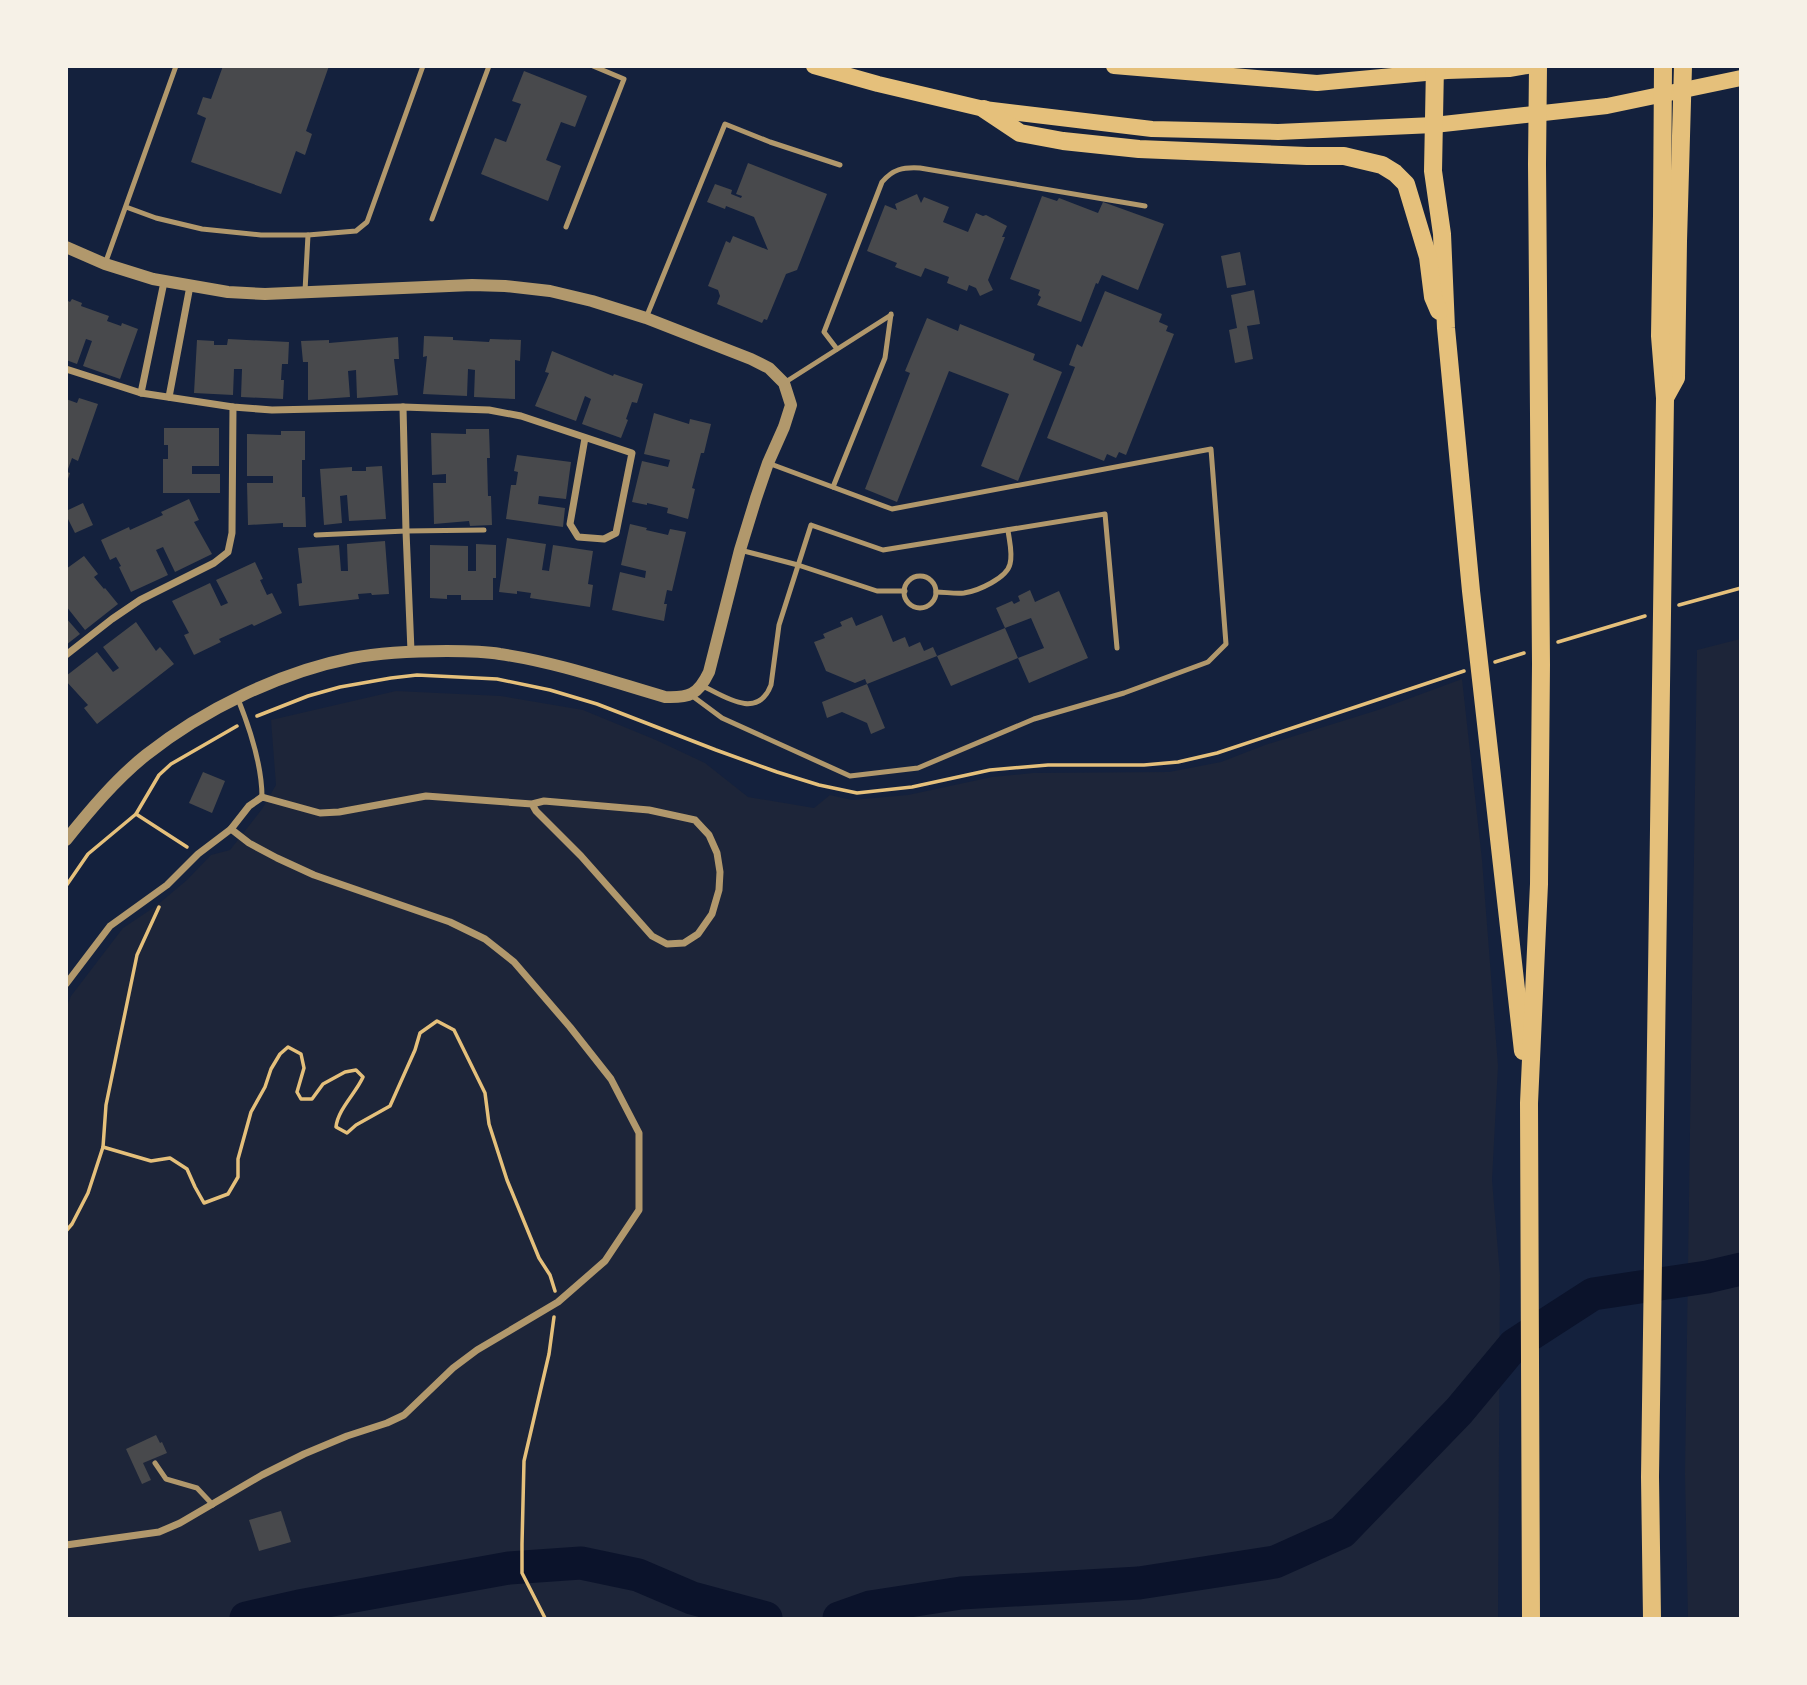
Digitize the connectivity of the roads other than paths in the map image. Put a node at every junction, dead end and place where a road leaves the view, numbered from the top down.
1 (176, 66) edge
2 (423, 66) edge
3 (489, 66) edge
4 (593, 66) edge
5 (814, 66) edge
6 (1114, 66) edge
7 (1527, 66) edge
8 (1538, 66) edge
9 (1663, 66) edge
10 (1683, 66) edge
11 (1439, 70) edge
12 (1741, 78) edge
13 (984, 109) junction
14 (1442, 124) junction
15 (840, 164) dead end
16 (1144, 206) dead end
17 (126, 208) junction
18 (432, 219) dead end
19 (566, 227) dead end
20 (308, 235) junction
21 (66, 247) edge
22 (105, 264) junction
23 (164, 282) junction
24 (190, 286) junction
25 (305, 293) junction
26 (646, 318) junction
27 (1446, 328) junction
28 (837, 349) junction
29 (66, 369) edge
30 (784, 383) junction
31 (141, 393) junction
32 (169, 397) junction
33 (1665, 398) junction
34 (233, 407) junction
35 (402, 407) junction
36 (585, 438) junction
37 (768, 463) junction
38 (833, 487) junction
39 (484, 530) dead end
40 (1008, 530) junction
41 (406, 531) junction
42 (316, 536) dead end
43 (740, 550) junction
44 (798, 565) junction
45 (905, 592) junction
46 (936, 592) junction
47 (1117, 648) dead end
48 (411, 651) junction
49 (66, 655) edge
50 (703, 686) junction
51 (691, 695) junction
52 (237, 698) junction
53 (262, 797) junction
54 (532, 804) junction
55 (231, 830) junction
56 (66, 840) edge
57 (66, 984) edge
58 (1529, 1103) junction
59 (155, 1462) dead end
60 (212, 1505) junction
61 (66, 1545) edge
62 (1531, 1619) edge
63 (1652, 1619) edge

1 - 17 lane
2 - 20 lane
3 - 18 lane
4 - 19 lane
5 - 13 main road
6 - 11 main road
7 - 11 main road
8 - 58 highway
9 - 33 highway
10 - 33 highway
11 - 14 highway
12 - 14 main road
13 - 14 main road
13 - 27 highway
14 - 27 highway
15 - 26 lane
16 - 28 lane
17 - 20 lane
17 - 22 lane
20 - 25 lane
21 - 22 street
22 - 23 street
23 - 24 street
23 - 31 street
24 - 25 street
24 - 32 street
25 - 26 street
26 - 30 street
27 - 58 highway
28 - 30 lane
28 - 38 lane
29 - 31 street
30 - 37 street
31 - 32 street
32 - 34 street
33 - 63 highway
34 - 35 street
34 - 49 street
35 - 36 street
35 - 41 street
36 - 36 street
37 - 38 lane
37 - 43 street
38 - 51 lane
39 - 41 lane
40 - 44 lane
40 - 46 lane
40 - 47 lane
41 - 42 lane
41 - 48 street
43 - 44 lane
43 - 50 street
44 - 45 lane
44 - 50 lane
45 - 46 lane
45 - 46 lane
48 - 51 street
48 - 52 street
50 - 51 street
52 - 53 lane
52 - 56 street
53 - 54 street
53 - 55 street
54 - 54 street
55 - 57 street
55 - 60 street
58 - 62 highway
59 - 60 lane
60 - 61 street

